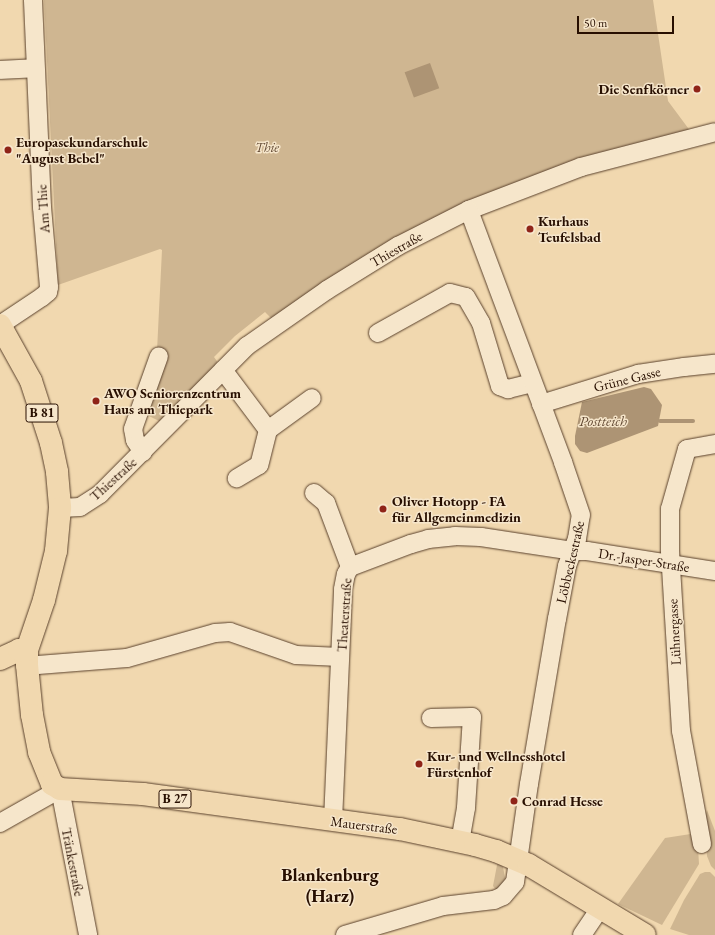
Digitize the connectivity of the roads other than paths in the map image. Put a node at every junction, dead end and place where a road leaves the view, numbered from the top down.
1 (33, 0) edge
2 (35, 68) junction
3 (0, 70) edge
4 (708, 133) edge
5 (469, 210) junction
6 (0, 325) edge
7 (378, 333) dead end
8 (159, 356) dead end
9 (715, 364) edge
10 (223, 370) junction
11 (532, 383) junction
12 (312, 398) dead end
13 (541, 404) junction
14 (268, 430) junction
15 (715, 444) edge
16 (143, 452) junction
17 (237, 478) dead end
18 (314, 493) dead end
19 (60, 508) junction
20 (574, 551) junction
21 (671, 564) junction
22 (350, 567) junction
23 (715, 571) edge
24 (33, 657) junction
25 (340, 657) junction
26 (0, 659) edge
27 (431, 718) dead end
28 (60, 789) junction
29 (333, 821) junction
30 (0, 823) edge
31 (460, 842) junction
32 (702, 844) dead end
33 (517, 859) junction
34 (600, 908) junction
35 (353, 934) edge
36 (88, 935) edge
37 (582, 935) edge
38 (645, 935) edge

1 - 2 street, Am Thie
2 - 3 street
2 - 6 street, Am Thie
4 - 5 street, Thiestraße
5 - 10 street, Thiestraße
5 - 11 street, Löbbeckestraße
6 - 19 main road, B 81
7 - 11 street
8 - 16 street, Thiestraße
9 - 13 street, Grüne Gasse
10 - 14 street
10 - 16 street, Thiestraße
11 - 13 street, Löbbeckestraße
12 - 14 street
13 - 20 street, Löbbeckestraße
14 - 17 street
15 - 21 street, Lühnergasse
16 - 19 street, Thiestraße
18 - 22 street
19 - 24 main road, B 81
20 - 21 street, Dr.-Jasper-Straße
20 - 22 street, Theaterstraße
20 - 33 street, Löbbeckestraße
21 - 23 street, Dr.-Jasper-Straße
21 - 32 street, Lühnergasse
22 - 25 street, Theaterstraße
24 - 25 street
24 - 26 main road
24 - 28 main road
25 - 29 street, Theaterstraße
27 - 31 street
28 - 29 main road, Mauerstraße / B 27
28 - 30 street
28 - 36 street, Tränkestraße
29 - 31 main road, Mauerstraße / B 27
31 - 33 main road, Mauerstraße / B 27
33 - 34 main road, Mauerstraße / B 27
33 - 35 street, Löbbeckestraße
34 - 37 street
34 - 38 main road, Mauerstraße / B 27

